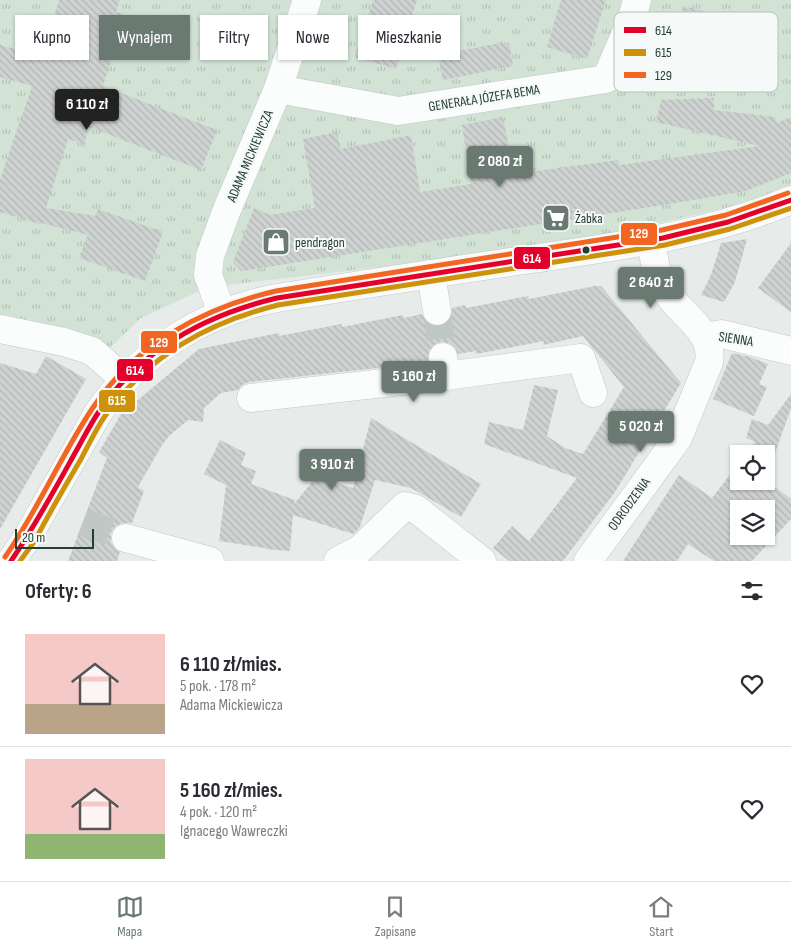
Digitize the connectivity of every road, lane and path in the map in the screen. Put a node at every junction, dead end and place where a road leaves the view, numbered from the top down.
1 (306, 0) edge
2 (614, 61) edge
3 (278, 89) junction
4 (791, 200) edge
5 (651, 239) junction
6 (431, 274) junction
7 (437, 312) tunnel mouth
8 (222, 313) junction
9 (0, 329) edge
10 (705, 337) junction
11 (791, 351) edge
12 (124, 379) junction
13 (593, 393) dead end
14 (251, 398) dead end
15 (126, 538) tunnel mouth
16 (12, 561) edge
17 (210, 561) edge
18 (338, 561) edge
19 (482, 561) edge
20 (588, 561) edge

1 - 3 street, ADAMA MICKIEWICZA
2 - 3 street, GENERAŁA JÓZEFA BEMA
3 - 8 street, ADAMA MICKIEWICZA
4 - 5 street
5 - 6 street
5 - 10 street, SIENNA
6 - 7 street
6 - 8 street
8 - 12 street
9 - 12 street
10 - 11 street, SIENNA
10 - 20 street, ODRODZENIA
12 - 16 street
13 - 14 street
15 - 17 street
18 - 19 street

